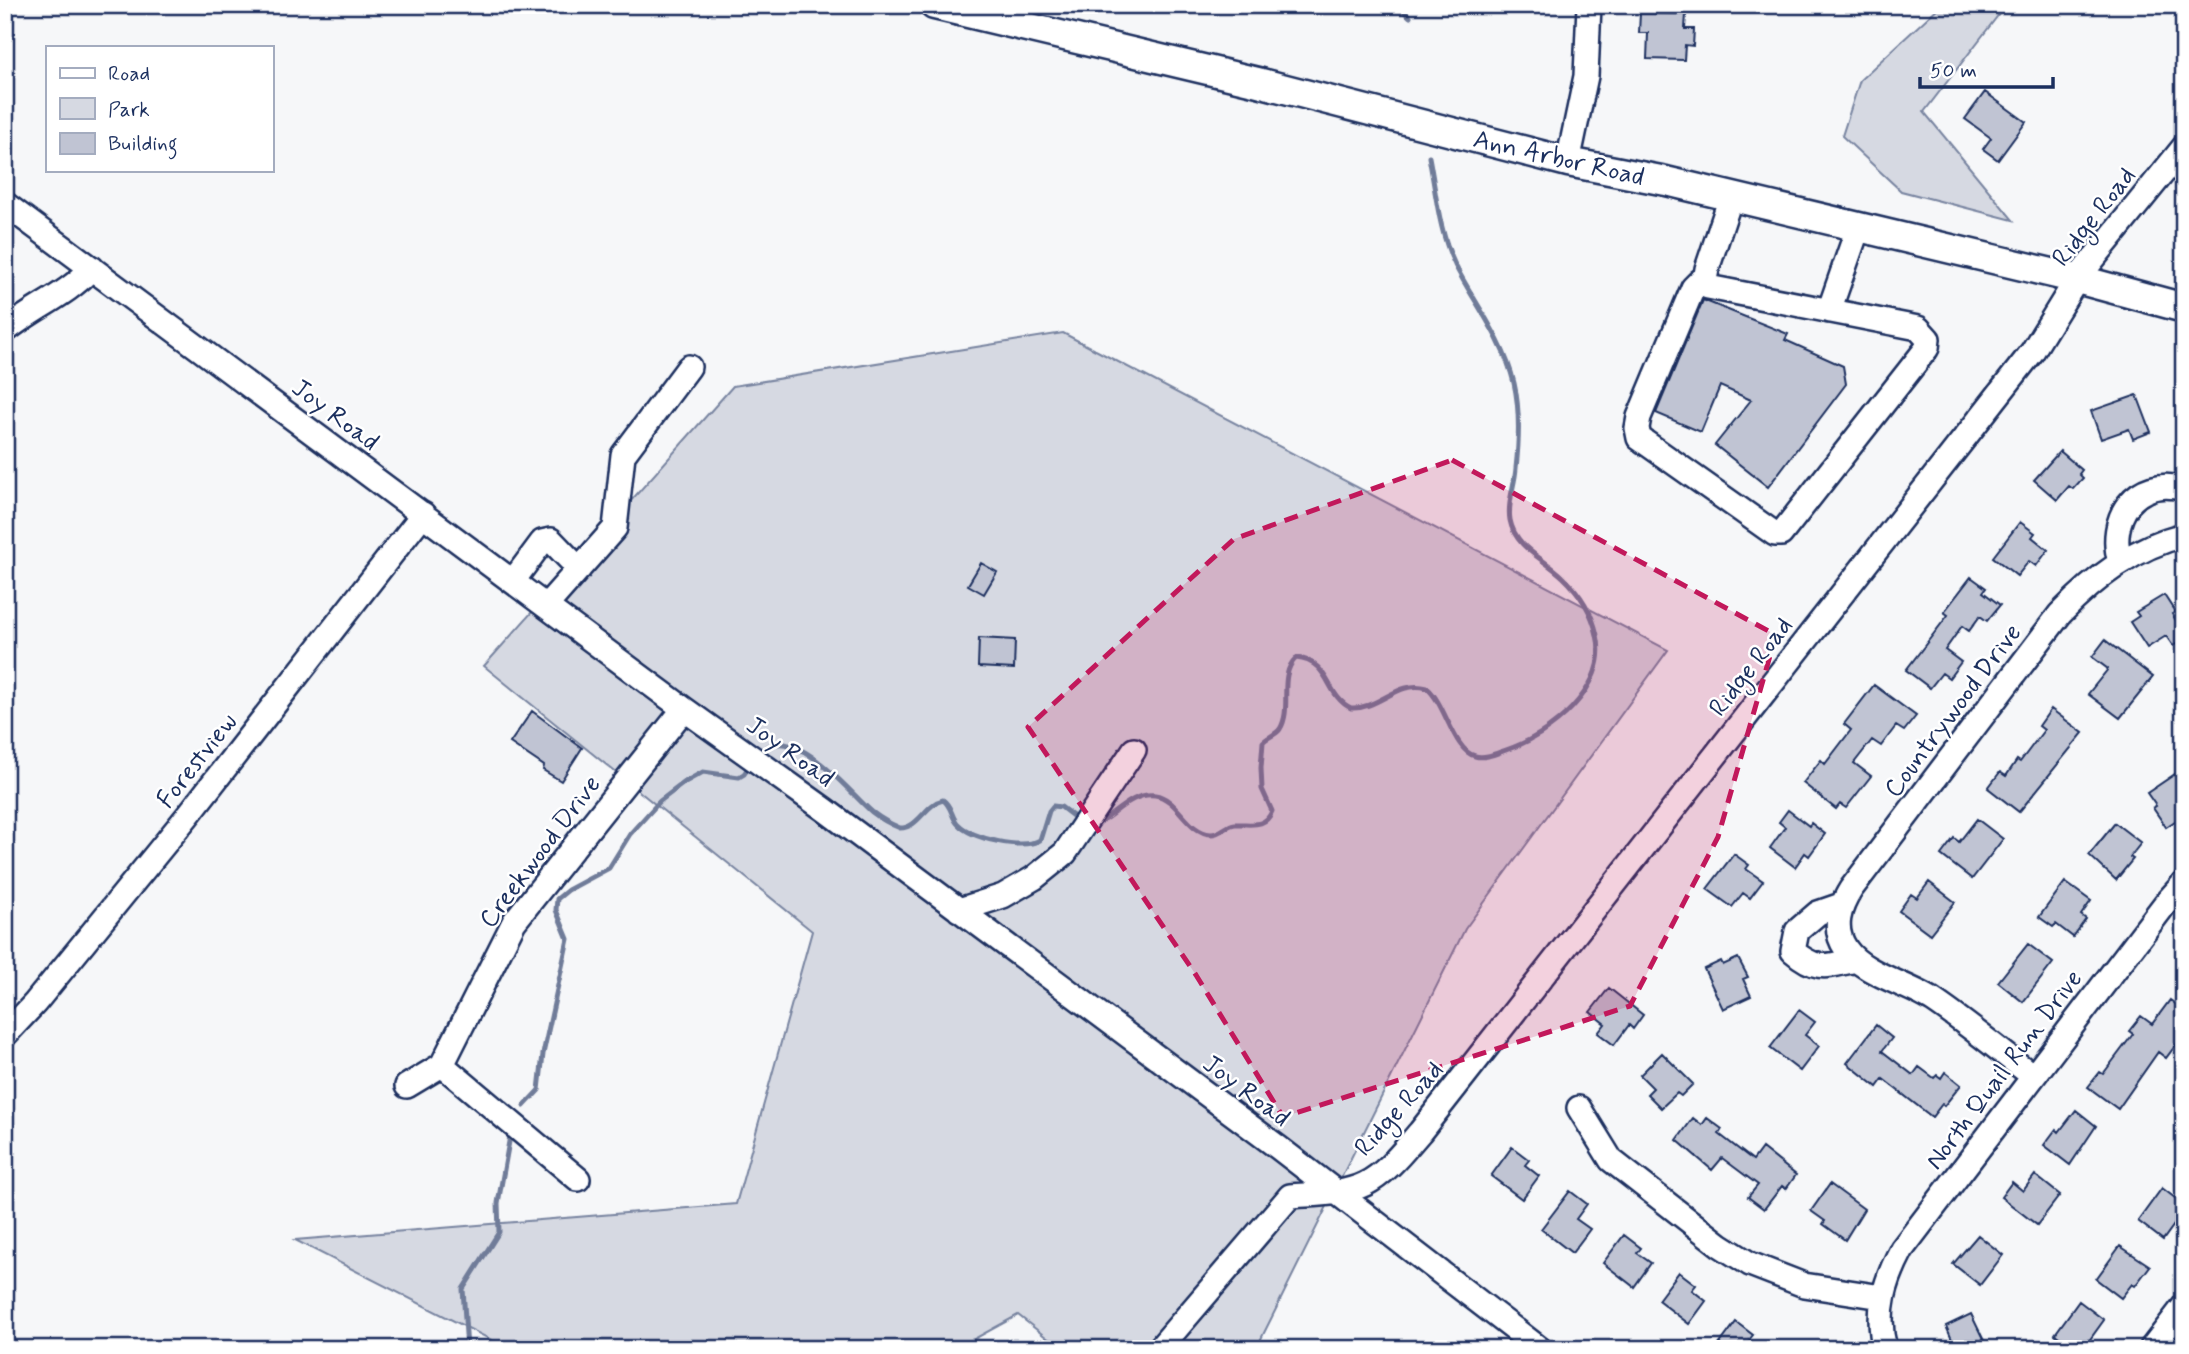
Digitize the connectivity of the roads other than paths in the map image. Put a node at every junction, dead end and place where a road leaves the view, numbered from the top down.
1 (934, 5) edge
2 (1589, 5) edge
3 (2184, 147) edge
4 (1568, 162) junction
5 (1731, 197) junction
6 (5, 204) edge
7 (1858, 228) junction
8 (92, 268) junction
9 (2077, 279) junction
10 (1705, 280) junction
11 (2184, 308) edge
12 (1829, 311) junction
13 (5, 331) edge
14 (689, 367) dead end
15 (2184, 489) edge
16 (423, 514) junction
17 (2184, 534) edge
18 (2120, 562) junction
19 (579, 569) junction
20 (513, 581) junction
21 (546, 606) junction
22 (684, 709) junction
23 (1134, 750) dead end
24 (2184, 883) edge
25 (1841, 905) junction
26 (959, 910) junction
27 (1856, 960) junction
28 (5, 1035) edge
29 (442, 1065) junction
30 (2033, 1076) junction
31 (407, 1086) dead end
32 (1579, 1108) dead end
33 (578, 1180) dead end
34 (1335, 1192) junction
35 (1882, 1297) junction
36 (2184, 1306) edge
37 (1159, 1349) edge
38 (1540, 1349) edge
39 (1885, 1349) edge
40 (2151, 1349) edge

1 - 4 main road, Ann Arbor Road
2 - 4 street
3 - 9 street, Ridge Road
4 - 5 main road, Ann Arbor Road
5 - 7 main road, Ann Arbor Road
5 - 10 street
6 - 8 street, Joy Road
7 - 9 main road, Ann Arbor Road
7 - 12 street
8 - 13 street
8 - 16 street, Joy Road
9 - 11 main road, Ann Arbor Road
9 - 34 street, Ridge Road
10 - 12 street
10 - 12 street
14 - 19 street
15 - 18 street
16 - 20 street, Joy Road
16 - 28 street, Forestview
17 - 18 street, Countrywood Drive
18 - 25 street, Countrywood Drive
19 - 20 street
19 - 21 street
20 - 21 street, Joy Road
21 - 22 street, Joy Road
22 - 26 street, Joy Road
22 - 29 street, Creekwood Drive
23 - 26 street
24 - 30 street, North Quail Run Drive
25 - 27 street
25 - 27 street, Countrywood Drive
26 - 34 street, Joy Road
27 - 30 street
29 - 31 street
29 - 33 street
30 - 35 street, North Quail Run Drive
32 - 35 street
34 - 37 street, Ridge Road
34 - 38 street, Joy Road
35 - 39 street, North Quail Run Drive
36 - 40 street

